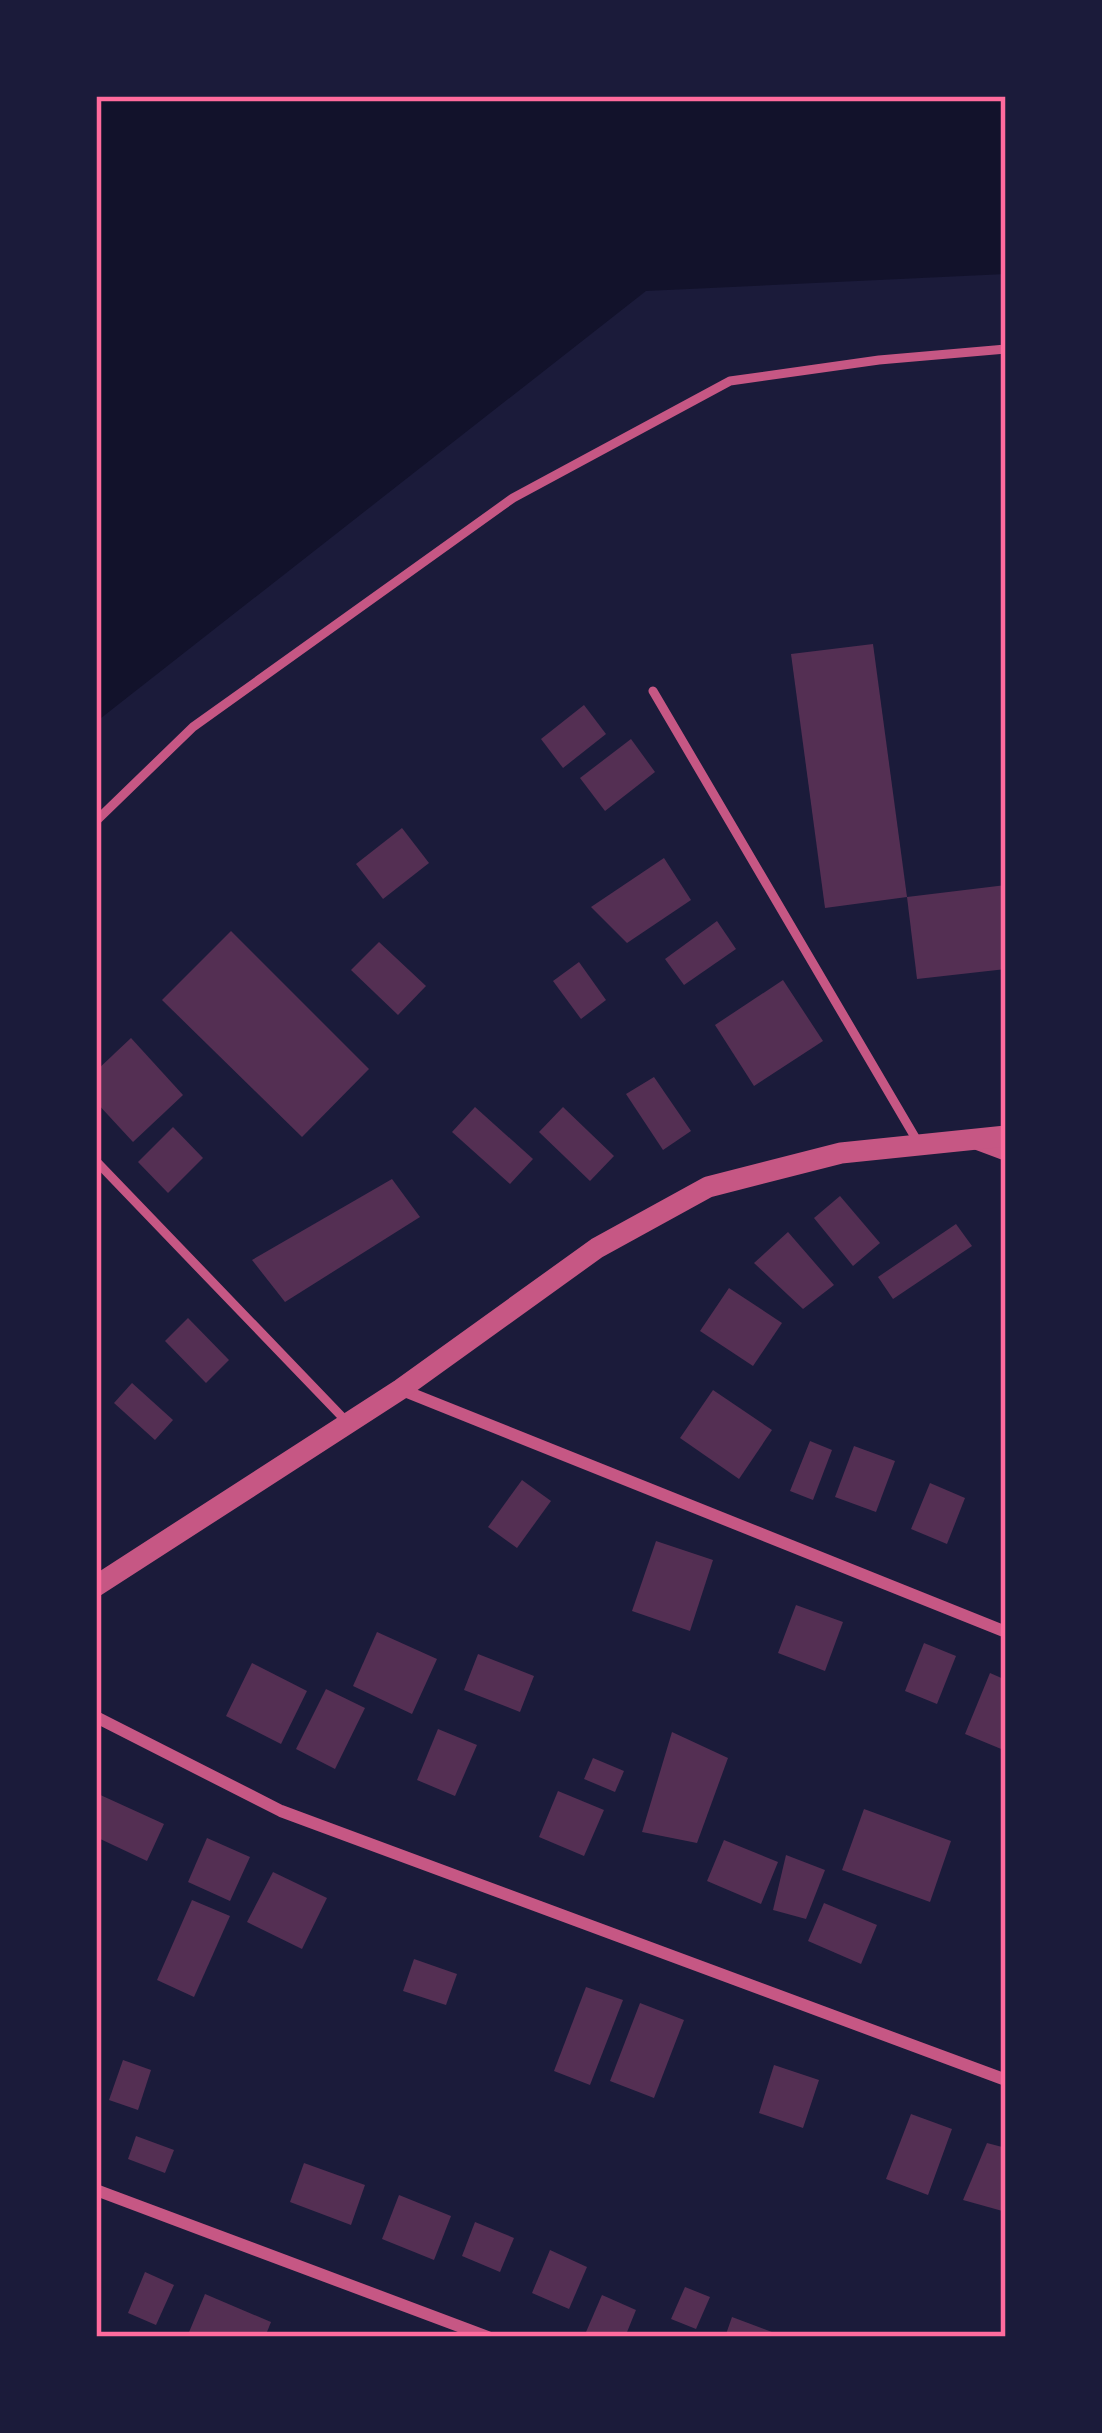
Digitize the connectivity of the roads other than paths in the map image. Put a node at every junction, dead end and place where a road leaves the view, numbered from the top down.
1 (1006, 349) edge
2 (653, 691) dead end
3 (96, 821) edge
4 (1006, 1136) edge
5 (963, 1139) junction
6 (919, 1144) junction
7 (1006, 1156) edge
8 (96, 1161) edge
9 (401, 1389) junction
10 (347, 1422) junction
11 (96, 1586) edge
12 (1006, 1632) edge
13 (96, 1717) edge
14 (1006, 2080) edge
15 (96, 2190) edge
16 (488, 2337) edge

1 - 3 lane
2 - 6 lane
4 - 5 street
5 - 6 street
5 - 7 street
6 - 9 street
8 - 10 lane
9 - 10 street
9 - 12 street
10 - 11 street
13 - 14 street
15 - 16 street

